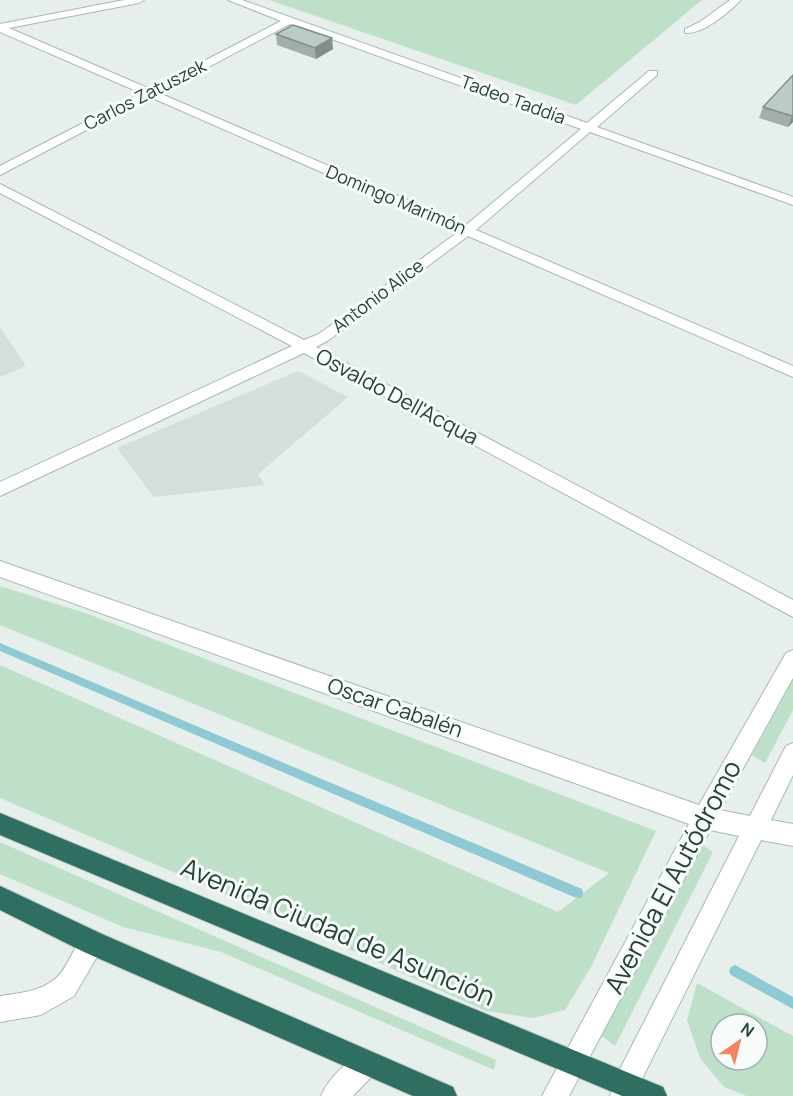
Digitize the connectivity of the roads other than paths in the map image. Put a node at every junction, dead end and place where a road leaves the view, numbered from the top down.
1 (139, 0) edge
2 (234, 0) edge
3 (736, 0) edge
4 (290, 20) junction
5 (0, 28) edge
6 (689, 31) dead end
7 (653, 73) dead end
8 (149, 93) junction
9 (591, 128) junction
10 (0, 171) edge
11 (0, 188) edge
12 (793, 201) edge
13 (467, 231) junction
14 (305, 348) junction
15 (793, 372) edge
16 (0, 489) edge
17 (0, 569) edge
18 (793, 609) edge
19 (793, 659) edge
20 (793, 753) edge
21 (704, 818) junction
22 (0, 824) edge
23 (755, 827) junction
24 (793, 835) edge
25 (0, 898) edge
26 (93, 943) junction
27 (0, 1009) edge
28 (367, 1063) junction
29 (574, 1063) junction
30 (625, 1090) edge
31 (334, 1096) edge
32 (444, 1096) edge
33 (555, 1096) edge
34 (654, 1096) edge

1 - 5 street
2 - 4 street, Tadeo Taddía
3 - 6 street
4 - 8 street, Carlos Zatuszek
4 - 9 street, Tadeo Taddía
5 - 8 street, Domingo Marimón
7 - 9 street, Antonio Alice
8 - 10 street, Carlos Zatuszek
8 - 13 street, Domingo Marimón
9 - 12 street, Tadeo Taddía
9 - 13 street, Antonio Alice
11 - 14 street, Osvaldo Dell'Acqua
13 - 14 street, Antonio Alice
13 - 15 street, Domingo Marimón
14 - 16 street, Antonio Alice
14 - 18 street, Osvaldo Dell'Acqua
17 - 21 street, Oscar Cabalén
19 - 21 street, Avenida El Autódromo
20 - 23 street
21 - 23 street, Oscar Cabalén
21 - 29 street, Avenida El Autódromo
22 - 29 highway, Avenida Ciudad de Asunción
23 - 24 street, Oscar Cabalén
23 - 30 street
25 - 26 highway
26 - 27 street
26 - 28 highway
28 - 31 street
28 - 32 highway
29 - 30 highway, Avenida Ciudad de Asunción
29 - 33 street, Avenida El Autódromo
30 - 34 highway, Avenida Ciudad de Asunción

